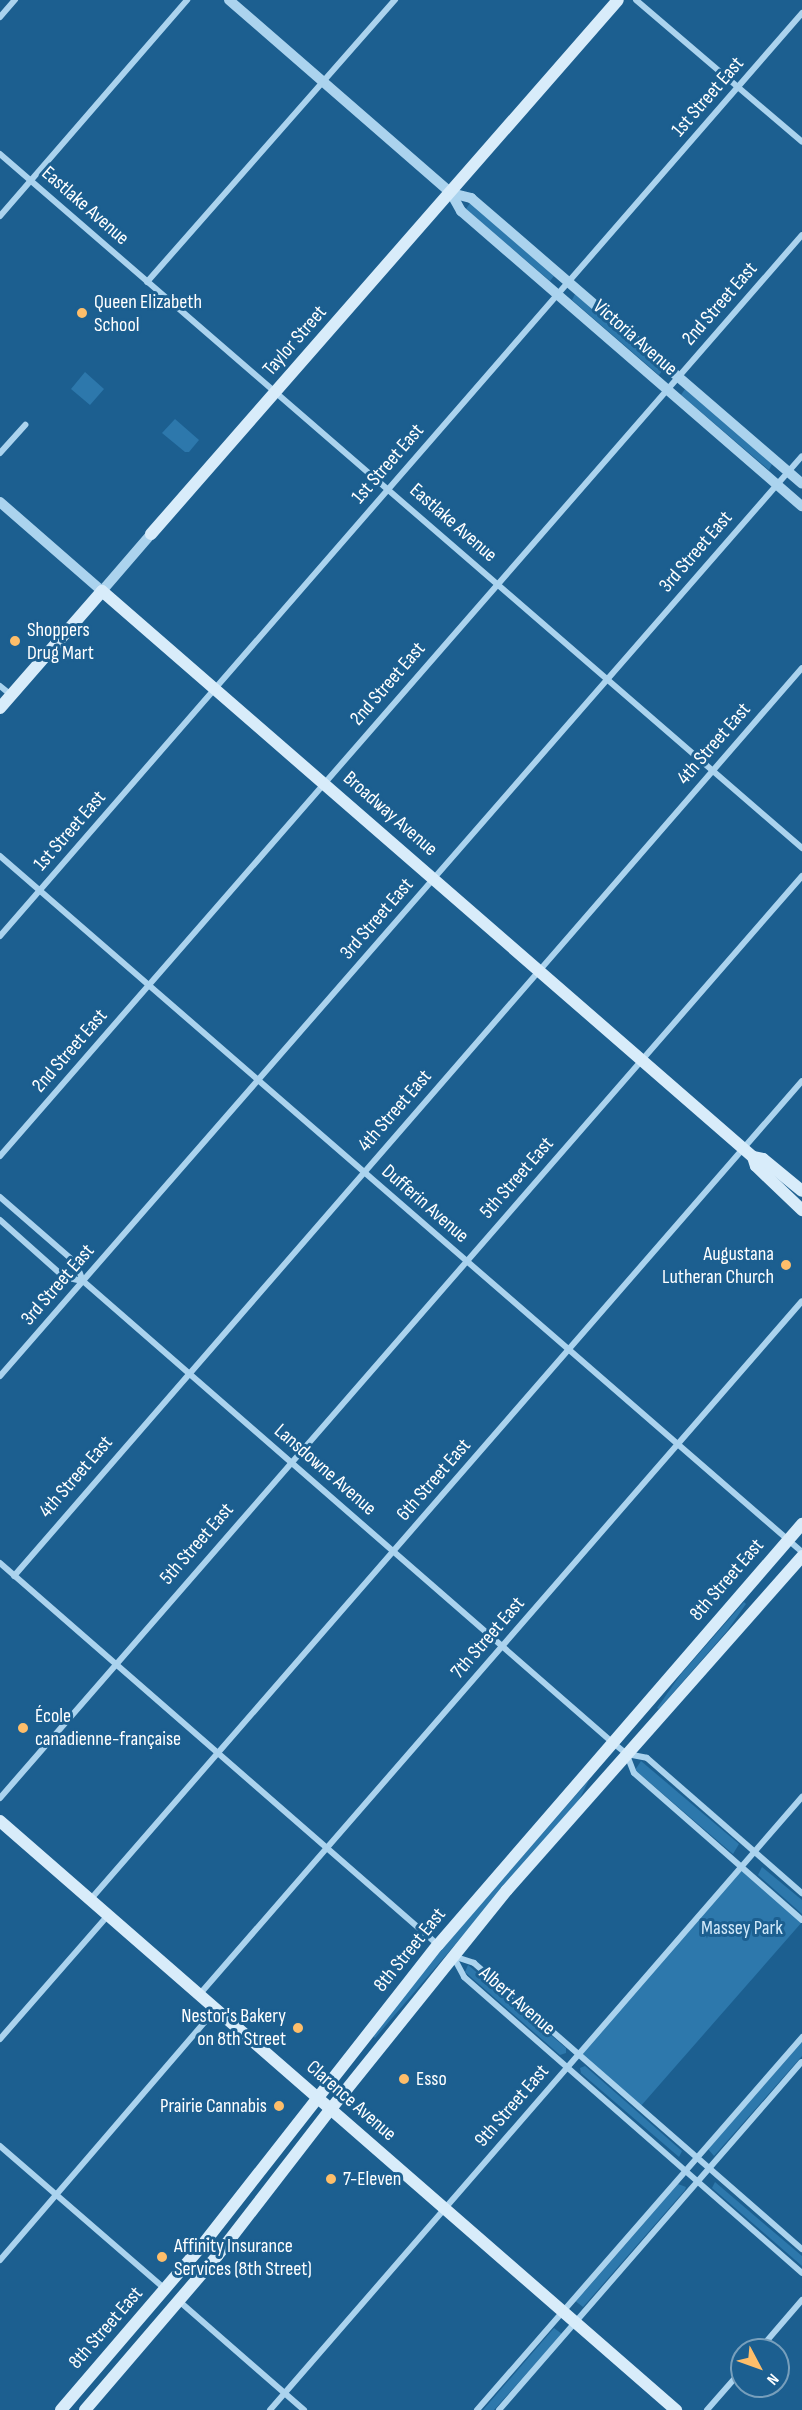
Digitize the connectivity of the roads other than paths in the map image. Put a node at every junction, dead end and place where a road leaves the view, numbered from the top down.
1 (15, 0) edge
2 (187, 0) edge
3 (229, 0) edge
4 (395, 0) edge
5 (618, 0) edge
6 (636, 0) edge
7 (802, 13) edge
8 (0, 17) edge
9 (324, 82) junction
10 (738, 88) junction
11 (802, 142) edge
12 (0, 154) edge
13 (31, 180) junction
14 (451, 193) junction
15 (0, 216) edge
16 (802, 235) edge
17 (567, 281) junction
18 (147, 282) junction
19 (557, 294) junction
20 (678, 376) junction
21 (666, 389) junction
22 (276, 392) junction
23 (25, 425) dead end
24 (0, 453) edge
25 (802, 456) edge
26 (788, 472) junction
27 (777, 484) junction
28 (802, 484) edge
29 (388, 489) junction
30 (0, 502) edge
31 (802, 506) edge
32 (151, 534) joint
33 (498, 583) junction
34 (102, 591) junction
35 (802, 668) edge
36 (608, 678) junction
37 (0, 686) edge
38 (215, 688) junction
39 (11, 696) junction
40 (0, 708) edge
41 (713, 770) junction
42 (324, 783) junction
43 (802, 848) edge
44 (0, 856) edge
45 (802, 876) edge
46 (434, 879) junction
47 (39, 891) junction
48 (0, 936) edge
49 (539, 970) junction
50 (149, 986) junction
51 (641, 1060) junction
52 (258, 1080) junction
53 (802, 1081) edge
54 (748, 1153) junction
55 (0, 1156) edge
56 (364, 1172) junction
57 (802, 1191) edge
58 (0, 1197) edge
59 (802, 1210) edge
60 (0, 1220) edge
61 (466, 1261) junction
62 (83, 1281) junction
63 (802, 1301) edge
64 (568, 1351) junction
65 (188, 1374) junction
66 (0, 1376) edge
67 (678, 1446) junction
68 (290, 1462) junction
69 (802, 1524) edge
70 (788, 1540) junction
71 (393, 1551) junction
72 (802, 1554) edge
73 (0, 1563) edge
74 (14, 1576) junction
75 (503, 1646) junction
76 (115, 1664) junction
77 (612, 1742) junction
78 (218, 1753) junction
79 (627, 1754) junction
80 (802, 1797) edge
81 (0, 1798) edge
82 (0, 1821) edge
83 (325, 1848) junction
84 (754, 1851) junction
85 (741, 1866) junction
86 (802, 1893) edge
87 (90, 1899) junction
88 (108, 1915) junction
89 (802, 1920) edge
90 (438, 1945) junction
91 (453, 1956) junction
92 (199, 1995) junction
93 (215, 2010) junction
94 (802, 2037) edge
95 (0, 2039) edge
96 (580, 2054) junction
97 (802, 2062) edge
98 (567, 2068) junction
99 (317, 2097) junction
100 (330, 2110) junction
101 (0, 2146) edge
102 (697, 2158) junction
103 (709, 2168) junction
104 (686, 2170) junction
105 (698, 2181) junction
106 (57, 2195) junction
107 (444, 2208) junction
108 (802, 2249) edge
109 (0, 2260) edge
110 (802, 2273) edge
111 (166, 2289) junction
112 (179, 2301) junction
113 (802, 2301) edge
114 (563, 2311) junction
115 (576, 2322) junction
116 (770, 2338) edge
117 (730, 2384) edge
118 (284, 2393) junction
119 (61, 2410) edge
120 (86, 2410) edge
121 (270, 2410) edge
122 (304, 2410) edge
123 (477, 2410) edge
124 (499, 2410) edge
125 (676, 2410) edge
126 (707, 2410) edge

1 - 8 street
2 - 13 street
3 - 9 street, Victoria Avenue
4 - 9 street
5 - 14 main road, Taylor Street
6 - 10 street
7 - 10 street, 1st Street East
9 - 14 street, Victoria Avenue
9 - 18 street
10 - 11 street
10 - 17 street, 1st Street East
12 - 13 street, Eastlake Avenue
13 - 15 street
13 - 18 street, Eastlake Avenue
14 - 17 street, Victoria Avenue
14 - 19 street, Victoria Avenue
14 - 22 main road, Taylor Street
16 - 20 street, 2nd Street East
17 - 19 street, 1st Street East
17 - 20 street, Victoria Avenue
18 - 22 street, Eastlake Avenue
19 - 21 street, Victoria Avenue
19 - 29 street, 1st Street East
20 - 21 street, 2nd Street East
20 - 26 street, Victoria Avenue
21 - 27 street, Victoria Avenue
21 - 33 street, 2nd Street East
22 - 29 street, Eastlake Avenue
22 - 32 main road, Taylor Street
23 - 24 street
25 - 26 street, 3rd Street East
26 - 27 street, 3rd Street East
26 - 28 street, Victoria Avenue
27 - 31 street, Victoria Avenue
27 - 36 street, 3rd Street East
29 - 33 street, Eastlake Avenue
29 - 38 street, 1st Street East
30 - 34 street, Broadway Avenue
32 - 34 street, Taylor Street
33 - 36 street, Eastlake Avenue
33 - 42 street, 2nd Street East
34 - 38 main road, Broadway Avenue
34 - 39 main road, Taylor Street
35 - 41 street, 4th Street East
36 - 41 street, Eastlake Avenue
36 - 46 street, 3rd Street East
37 - 39 street
38 - 42 main road, Broadway Avenue
38 - 47 street, 1st Street East
39 - 40 main road, Taylor Street
41 - 43 street, Eastlake Avenue
41 - 49 street, 4th Street East
42 - 46 main road, Broadway Avenue
42 - 50 street, 2nd Street East
44 - 47 street, Dufferin Avenue
45 - 51 street, 5th Street East
46 - 49 main road, Broadway Avenue
46 - 52 street, 3rd Street East
47 - 48 street, 1st Street East
47 - 50 street, Dufferin Avenue
49 - 51 main road, Broadway Avenue
49 - 56 street, 4th Street East
50 - 52 street, Dufferin Avenue
50 - 55 street, 2nd Street East
51 - 54 main road, Broadway Avenue
51 - 61 street, 5th Street East
52 - 56 street, Dufferin Avenue
52 - 62 street, 3rd Street East
53 - 54 street, 6th Street East
54 - 57 main road, Broadway Avenue
54 - 59 main road, Broadway Avenue
54 - 64 street, 6th Street East
56 - 61 street, Dufferin Avenue
56 - 65 street, 4th Street East
58 - 62 street, Lansdowne Avenue
60 - 62 street, Lansdowne Avenue
61 - 64 street, Dufferin Avenue
61 - 68 street, 5th Street East
62 - 65 street, Lansdowne Avenue
62 - 66 street, 3rd Street East
63 - 67 street, 7th Street East
64 - 67 street, Dufferin Avenue
64 - 71 street, 6th Street East
65 - 68 street, Lansdowne Avenue
65 - 74 street, 4th Street East
67 - 70 street, Dufferin Avenue
67 - 75 street, 7th Street East
68 - 71 street, Lansdowne Avenue
68 - 76 street, 5th Street East
69 - 70 main road, 8th Street East
70 - 72 street, Dufferin Avenue
70 - 77 main road, 8th Street East
71 - 75 street, Lansdowne Avenue
71 - 78 street, 6th Street East
72 - 79 main road, 8th Street East
73 - 74 street
74 - 76 street
75 - 77 street, Lansdowne Avenue
75 - 83 street, 7th Street East
76 - 78 street
76 - 81 street, 5th Street East
77 - 79 street, Lansdowne Avenue
77 - 90 main road, 8th Street East
78 - 83 street
78 - 87 street, 6th Street East
79 - 84 street, Lansdowne Avenue
79 - 85 street, Lansdowne Avenue
79 - 91 main road, 8th Street East
80 - 84 street, 9th Street East
82 - 87 main road, Clarence Avenue
83 - 90 street
83 - 92 street, 7th Street East
84 - 85 street, 9th Street East
84 - 86 street, Lansdowne Avenue
85 - 89 street, Lansdowne Avenue
85 - 96 street, 9th Street East
87 - 88 main road, Clarence Avenue
88 - 92 main road, Clarence Avenue
88 - 95 street
90 - 99 main road, 8th Street East
91 - 96 street, Albert Avenue
91 - 98 street, Albert Avenue
91 - 100 main road, 8th Street East
92 - 93 main road, Clarence Avenue
93 - 99 main road, Clarence Avenue
93 - 106 street
94 - 102 street
96 - 98 street, 9th Street East
96 - 102 street, Albert Avenue
97 - 103 street
98 - 104 street, Albert Avenue
98 - 107 street, 9th Street East
99 - 100 main road, Clarence Avenue
99 - 111 main road, 8th Street East
100 - 107 main road, Clarence Avenue
100 - 112 main road, 8th Street East
101 - 106 street
102 - 103 street, Albert Avenue
102 - 104 street
103 - 105 street
103 - 108 street, Albert Avenue
104 - 105 street, Albert Avenue
104 - 114 street
105 - 110 street, Albert Avenue
105 - 115 street
106 - 109 street
106 - 111 street
107 - 114 main road, Clarence Avenue
107 - 118 street, 9th Street East
111 - 119 main road, 8th Street East
112 - 118 street
112 - 120 main road, 8th Street East
113 - 116 street
114 - 115 main road, Clarence Avenue
114 - 123 street
115 - 124 street
115 - 125 main road, Clarence Avenue
117 - 126 street
118 - 121 street, 9th Street East
118 - 122 street

